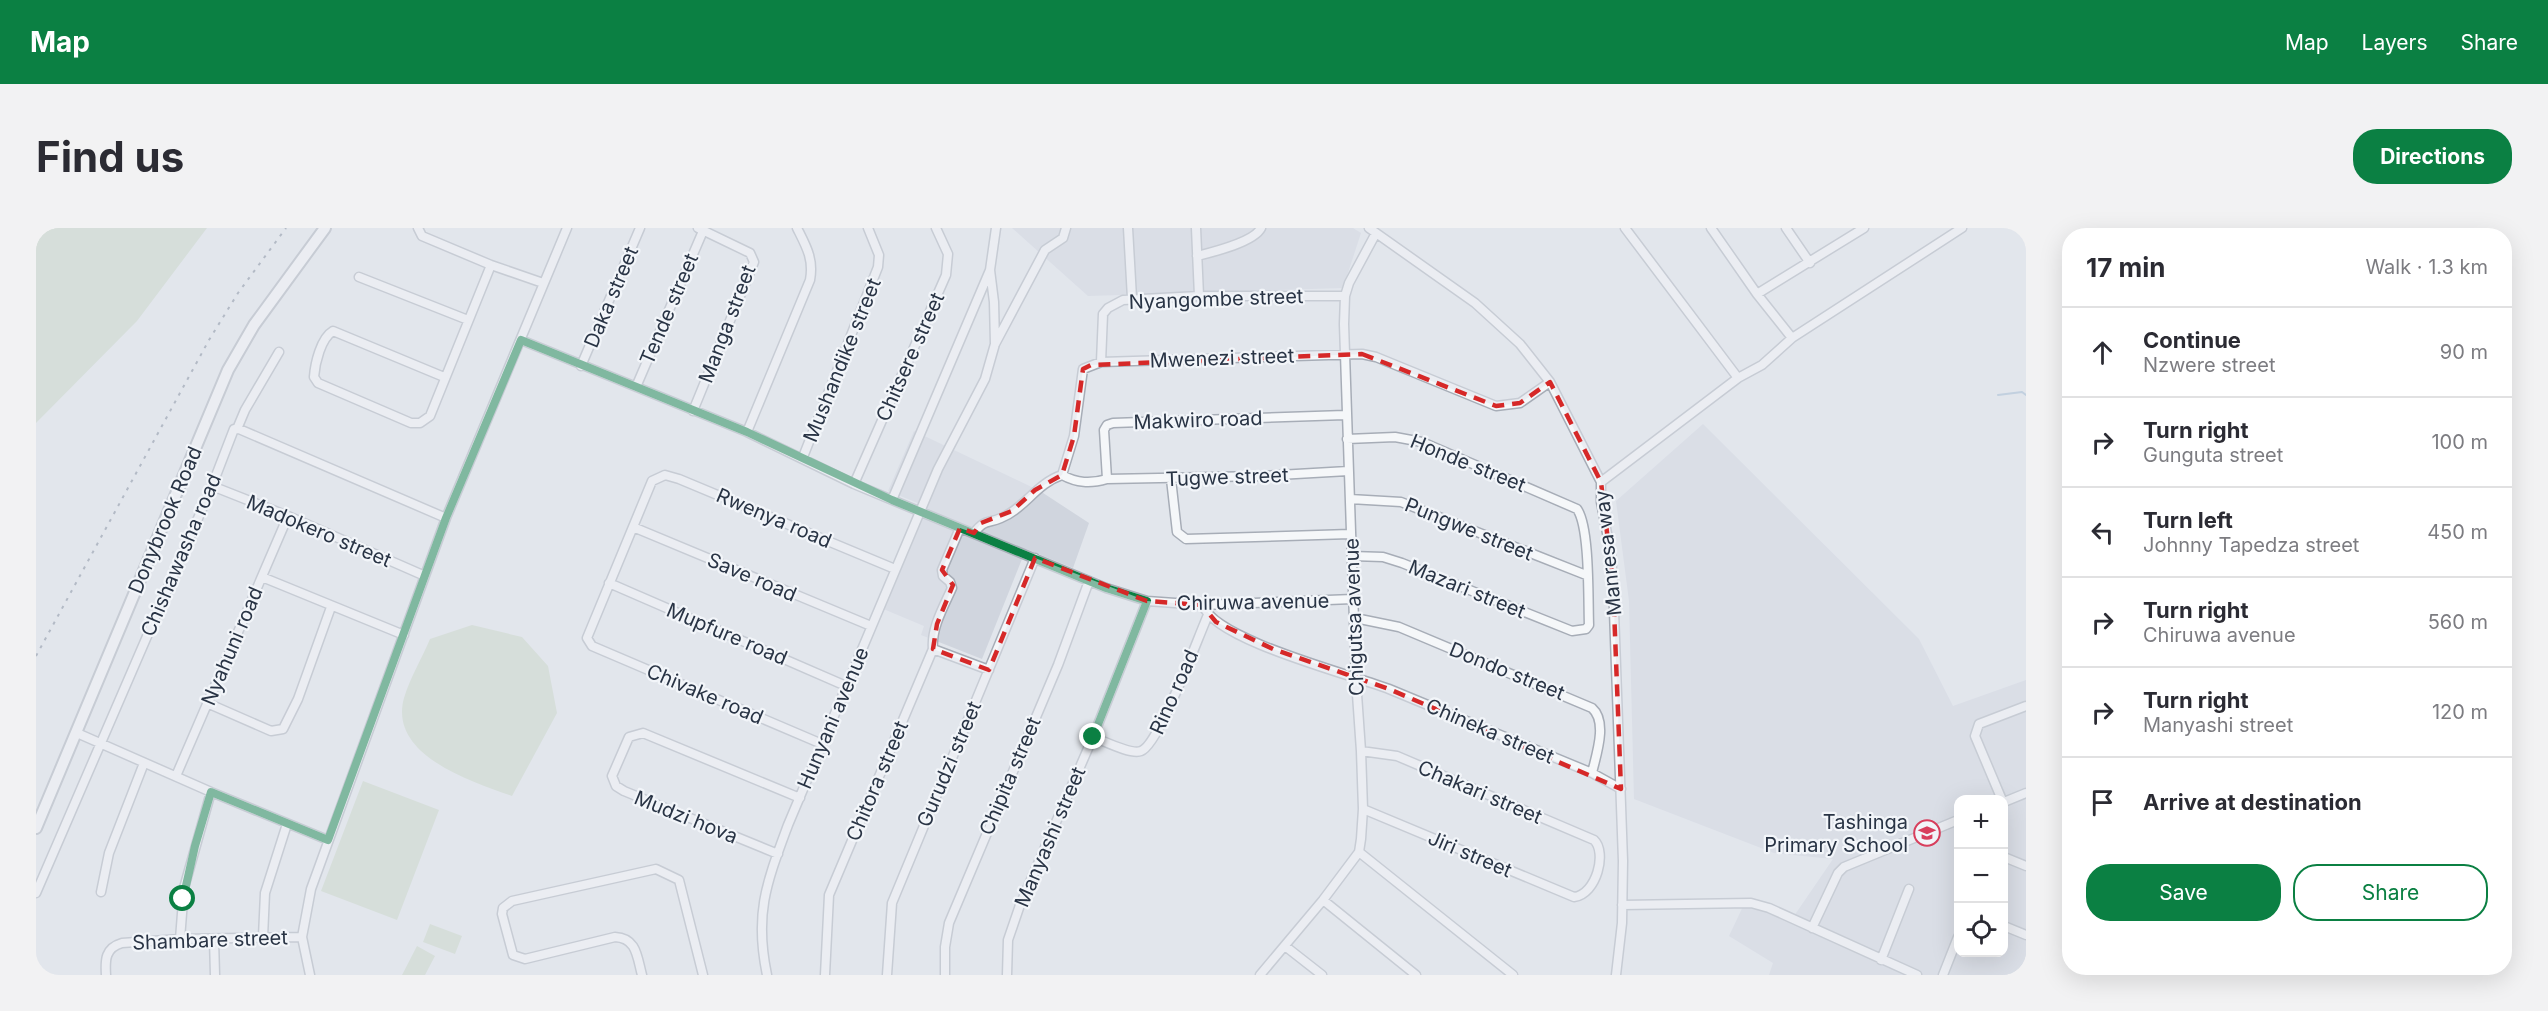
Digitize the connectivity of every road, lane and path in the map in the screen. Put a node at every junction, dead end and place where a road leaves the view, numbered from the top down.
1 (325, 228) edge
2 (418, 228) edge
3 (640, 228) edge
4 (797, 228) edge
5 (868, 228) edge
6 (936, 228) edge
7 (996, 228) edge
8 (1066, 228) edge
9 (1128, 228) edge
10 (1196, 228) edge
11 (1261, 228) edge
12 (1625, 228) edge
13 (1711, 228) edge
14 (1786, 228) edge
15 (1864, 228) edge
16 (1942, 228) edge
17 (1962, 228) edge
18 (563, 229) edge
19 (700, 229) edge
20 (1373, 230) edge
21 (1949, 236) junction
22 (1197, 256) junction
23 (1810, 263) junction
24 (491, 265) junction
25 (990, 270) junction
26 (359, 276) dead end
27 (543, 283) junction
28 (1757, 294) junction
29 (1199, 296) junction
30 (1345, 296) junction
31 (1132, 298) junction
32 (468, 320) junction
33 (1792, 338) junction
34 (521, 340) junction
35 (995, 344) junction
36 (279, 352) dead end
37 (1343, 353) junction
38 (1101, 362) junction
39 (581, 366) junction
40 (444, 377) junction
41 (1738, 378) junction
42 (1550, 382) junction
43 (636, 387) junction
44 (693, 411) junction
45 (1345, 415) junction
46 (237, 429) junction
47 (747, 432) junction
48 (1347, 439) junction
49 (803, 457) junction
50 (1348, 471) junction
51 (1062, 475) junction
52 (1107, 479) junction
53 (1172, 479) junction
54 (1601, 482) junction
55 (854, 484) junction
56 (212, 486) junction
57 (1350, 499) junction
58 (892, 500) junction
59 (921, 512) junction
60 (288, 516) junction
61 (446, 518) junction
62 (633, 527) junction
63 (960, 528) junction
64 (974, 533) junction
65 (1350, 534) junction
66 (1352, 556) junction
67 (1035, 558) junction
68 (895, 568) junction
69 (1586, 575) junction
70 (425, 576) junction
71 (262, 577) junction
72 (1089, 581) junction
73 (609, 583) junction
74 (1353, 599) junction
75 (1147, 601) junction
76 (1203, 605) junction
77 (331, 607) junction
78 (1208, 615) junction
79 (1355, 618) junction
80 (871, 626) junction
81 (404, 635) junction
82 (933, 648) junction
83 (989, 670) junction
84 (1356, 680) junction
85 (846, 686) junction
86 (207, 703) junction
87 (2026, 706) edge
88 (77, 732) junction
89 (1093, 737) junction
90 (100, 743) junction
91 (822, 744) junction
92 (1361, 751) junction
93 (144, 763) junction
94 (1592, 773) junction
95 (176, 776) junction
96 (1621, 789) junction
97 (211, 792) junction
98 (2026, 793) edge
99 (2000, 795) edge
100 (800, 798) junction
101 (2008, 799) edge
102 (1363, 809) junction
103 (1954, 822) edge
104 (287, 824) junction
105 (36, 828) edge
106 (328, 840) junction
107 (1359, 852) junction
108 (778, 854) junction
109 (2008, 859) edge
110 (2026, 866) edge
111 (1909, 890) dead end
112 (101, 892) dead end
113 (36, 893) edge
114 (1578, 897) joint
115 (1323, 900) junction
116 (1622, 905) junction
117 (1812, 928) junction
118 (2008, 928) edge
119 (2026, 935) edge
120 (263, 937) junction
121 (302, 937) junction
122 (180, 939) junction
123 (214, 939) junction
124 (1285, 946) junction
125 (1954, 949) edge
126 (1881, 960) junction
127 (106, 975) edge
128 (215, 975) edge
129 (310, 975) edge
130 (642, 975) edge
131 (703, 975) edge
132 (767, 975) edge
133 (825, 975) edge
134 (887, 975) edge
135 (945, 975) edge
136 (1007, 975) edge
137 (1260, 975) edge
138 (1322, 975) edge
139 (1416, 975) edge
140 (1512, 975) edge
141 (1616, 975) edge
142 (1917, 975) edge
143 (1943, 975) edge

1 - 88 street, Donybrook Road
2 - 24 street
3 - 39 street, Daka street
4 - 47 street
5 - 49 street, Mushandike street
6 - 55 street, Chitsere street
7 - 25 street
8 - 35 street
9 - 31 street
10 - 22 street
11 - 22 street
12 - 41 street
13 - 28 street
14 - 23 street
15 - 23 street
16 - 21 street
17 - 21 street
18 - 27 street
19 - 43 street, Tende street
19 - 44 street, Manga street
20 - 30 street, Chigutsa avenue
20 - 42 street, Manresa way
21 - 33 street
22 - 29 street
23 - 28 street
24 - 27 street
24 - 32 street
25 - 35 street
25 - 58 street
26 - 32 street
27 - 34 street
28 - 33 street
29 - 30 street, Nyangombe street
29 - 31 street, Nyangombe street
30 - 37 street, Chigutsa avenue
31 - 38 street, Nyangombe street
32 - 40 street
33 - 41 street
34 - 39 street, Chiruwa avenue
34 - 61 street
35 - 59 street, Hunyani avenue
36 - 46 street, Chishawasha road
37 - 38 street, Mwenezi street
37 - 42 street, Mwenezi street
37 - 45 street, Chigutsa avenue
38 - 51 street
39 - 43 street, Chiruwa avenue
40 - 40 street
41 - 54 street
42 - 54 street, Manresa way
43 - 44 street, Chiruwa avenue
44 - 47 street, Chiruwa avenue
45 - 48 street, Chigutsa avenue
45 - 52 street, Makwiro road
46 - 56 street, Chishawasha road
46 - 61 street
47 - 49 street, Chiruwa avenue
48 - 50 street, Chigutsa avenue
48 - 69 street, Honde street
49 - 55 street, Chiruwa avenue
50 - 53 street, Tugwe street
50 - 57 street, Chigutsa avenue
51 - 52 street, Tugwe street
51 - 64 street
52 - 53 street, Tugwe street
53 - 65 street
54 - 96 street, Manresa way
55 - 58 street, Chiruwa avenue
56 - 60 street, Madokero street
56 - 90 street, Chishawasha road
57 - 65 street, Chigutsa avenue
57 - 69 street, Pungwe street
58 - 59 street, Chiruwa avenue
59 - 63 street, Chiruwa avenue
59 - 68 street, Hunyani avenue
60 - 70 street, Madokero street
60 - 71 street, Nyahuni road
61 - 70 street
62 - 68 street, Rwenya road
62 - 73 street
62 - 80 street, Save road
63 - 64 street, Chiruwa avenue
63 - 82 street, Chitora street
64 - 67 street, Chiruwa avenue
65 - 66 street, Chigutsa avenue
66 - 69 street, Mazari street
66 - 74 street, Chigutsa avenue
67 - 72 street, Chiruwa avenue
67 - 83 street, Gurudzi street
68 - 80 street, Hunyani avenue
70 - 81 street
71 - 77 street
71 - 86 street, Nyahuni road
72 - 75 street, Chiruwa avenue
72 - 135 street, Chipita street
73 - 85 street, Mupfure road
73 - 91 street, Chivake road
74 - 76 street, Chiruwa avenue
74 - 79 street, Chigutsa avenue
75 - 76 street, Chiruwa avenue
75 - 89 street, Manyashi street
76 - 78 street
77 - 81 street
77 - 86 street
78 - 84 street, Chineka street
78 - 89 street, Rino road
79 - 84 street, Chigutsa avenue
79 - 94 street, Dondo street
80 - 85 street, Hunyani avenue
81 - 106 street
82 - 83 street
82 - 133 street, Chitora street
83 - 134 street, Gurudzi street
84 - 92 street, Chigutsa avenue
84 - 94 street, Chineka street
85 - 91 street, Hunyani avenue
86 - 95 street, Nyahuni road
87 - 99 street
88 - 90 street
88 - 105 street, Donybrook Road
89 - 136 street, Manyashi street
90 - 93 street
90 - 113 street, Chishawasha road
91 - 100 street, Hunyani avenue
92 - 102 street, Chigutsa avenue
92 - 114 street, Chakari street
93 - 95 street
93 - 112 street
94 - 96 street, Chineka street
95 - 97 street
96 - 116 street, Manresa way
97 - 104 street
97 - 122 street
98 - 101 street
100 - 108 street, Hunyani avenue
100 - 108 street, Mudzi hova
102 - 107 street, Chigutsa avenue
102 - 114 street, Jiri street
103 - 117 street
104 - 106 street
104 - 120 street
106 - 121 street
107 - 115 street
107 - 140 street
108 - 132 street, Hunyani avenue
109 - 110 street
111 - 126 street
115 - 124 street
115 - 139 street
116 - 117 street
116 - 141 street, Manresa way
117 - 126 street
118 - 119 street
120 - 121 street, Shambare street
120 - 123 street, Shambare street
121 - 129 street
122 - 123 street, Shambare street
122 - 127 street, Shambare street
123 - 128 street
124 - 137 street
124 - 138 street
125 - 143 street
126 - 142 street
130 - 131 street

